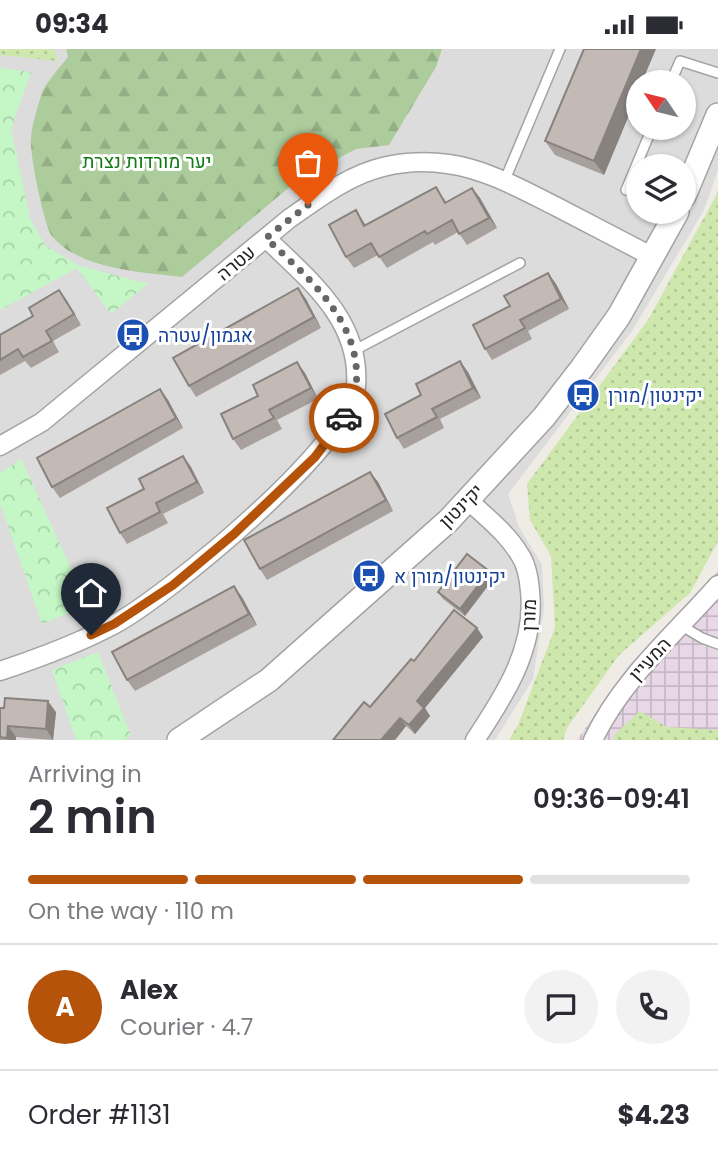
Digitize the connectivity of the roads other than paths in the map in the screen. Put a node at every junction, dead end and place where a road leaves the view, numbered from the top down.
1 (560, 49) edge
2 (676, 70) edge
3 (718, 73) edge
4 (718, 115) edge
5 (696, 167) edge
6 (505, 182) junction
7 (671, 224) edge
8 (266, 238) junction
9 (653, 257) junction
10 (520, 263) dead end
11 (353, 351) junction
12 (0, 446) edge
13 (468, 500) junction
14 (718, 585) edge
15 (682, 626) junction
16 (718, 644) edge
17 (0, 671) edge
18 (179, 740) edge
19 (475, 740) edge
20 (593, 740) edge

1 - 6 lane
2 - 3 lane
4 - 5 street
6 - 8 street, עטרה
6 - 9 street, עטרה
7 - 9 street, יקינטון
8 - 11 street
8 - 12 street, עטרה
9 - 13 street, יקינטון
10 - 11 lane
11 - 17 street
13 - 18 street, יקינטון
13 - 19 street, מורן
14 - 15 street, המעיין
15 - 16 lane
15 - 20 street, המעיין

